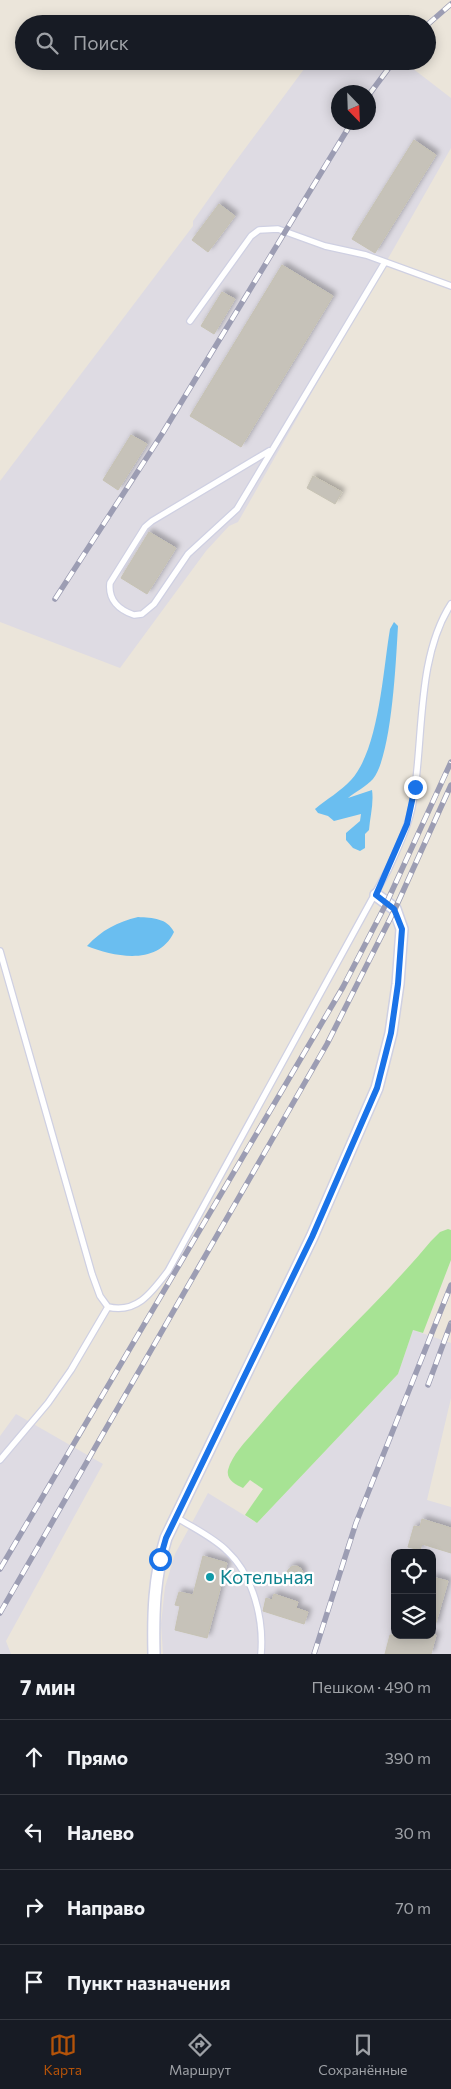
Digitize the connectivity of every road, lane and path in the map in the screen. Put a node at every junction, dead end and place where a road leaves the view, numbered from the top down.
1 (385, 262) junction
2 (451, 286) edge
3 (190, 321) dead end
4 (269, 451) junction
5 (451, 604) edge
6 (376, 895) junction
7 (0, 950) edge
8 (108, 1307) junction
9 (0, 1460) edge
10 (176, 1517) junction
11 (154, 1654) edge
12 (261, 1654) edge

1 - 2 lane
1 - 3 lane
1 - 4 lane
4 - 4 lane
5 - 6 lane
6 - 8 lane
6 - 10 street
7 - 8 lane
8 - 9 lane
10 - 11 street
10 - 12 lane

